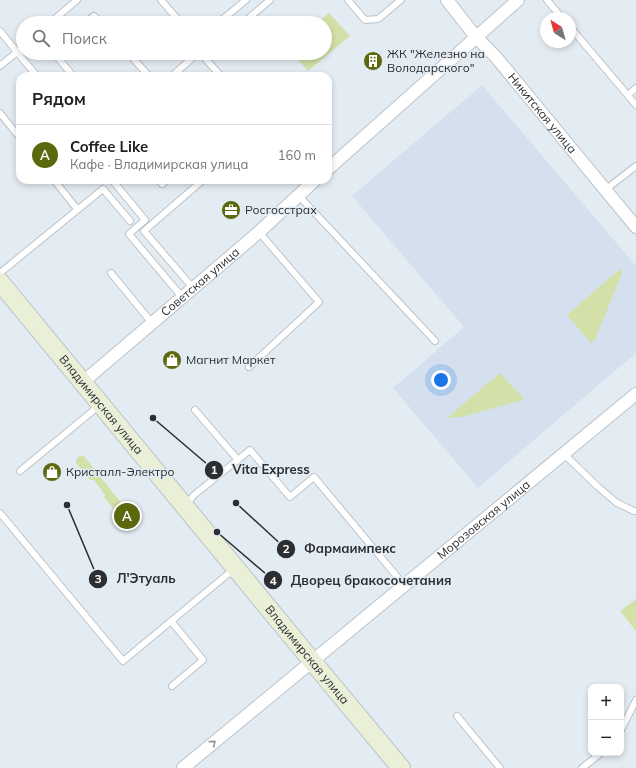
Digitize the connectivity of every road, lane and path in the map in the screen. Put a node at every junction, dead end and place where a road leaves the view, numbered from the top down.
1 (77, 0) edge
2 (161, 0) edge
3 (246, 0) edge
4 (270, 0) edge
5 (348, 0) edge
6 (401, 0) edge
7 (447, 0) edge
8 (518, 0) edge
9 (547, 0) edge
10 (557, 12) edge
11 (58, 16) edge
12 (174, 16) edge
13 (227, 16) edge
14 (251, 16) edge
15 (0, 31) edge
16 (576, 34) edge
17 (476, 37) junction
18 (16, 51) edge
19 (16, 53) edge
20 (24, 60) edge
21 (60, 60) edge
22 (134, 60) edge
23 (191, 60) edge
24 (206, 60) edge
25 (0, 66) edge
26 (34, 72) edge
27 (70, 72) edge
28 (145, 72) edge
29 (177, 72) edge
30 (217, 72) edge
31 (636, 88) edge
32 (628, 95) junction
33 (636, 105) edge
34 (0, 113) edge
35 (16, 133) edge
36 (332, 165) edge
37 (636, 166) edge
38 (57, 184) edge
39 (115, 184) edge
40 (198, 184) edge
41 (310, 184) edge
42 (606, 190) junction
43 (298, 195) junction
44 (78, 209) junction
45 (130, 220) dead end
46 (636, 227) edge
47 (259, 232) junction
48 (0, 273) edge
49 (112, 273) dead end
50 (0, 282) edge
51 (193, 288) junction
52 (182, 298) junction
53 (152, 323) junction
54 (435, 341) dead end
55 (249, 367) dead end
56 (83, 382) junction
57 (636, 394) edge
58 (101, 404) junction
59 (195, 410) dead end
60 (564, 454) junction
61 (238, 460) junction
62 (20, 471) dead end
63 (185, 506) junction
64 (636, 511) edge
65 (0, 513) edge
66 (235, 568) junction
67 (404, 585) junction
68 (171, 621) junction
69 (312, 661) junction
70 (172, 686) dead end
71 (636, 700) edge
72 (457, 716) dead end
73 (624, 724) edge
74 (597, 756) edge
75 (399, 767) edge
76 (183, 768) edge
77 (500, 768) edge
78 (582, 768) edge

1 - 11 lane
2 - 12 lane
3 - 13 lane
4 - 14 lane
5 - 6 lane
7 - 17 street, Никитская улица
8 - 17 street
9 - 10 lane
15 - 18 lane
16 - 32 lane
17 - 36 street
17 - 42 street, Никитская улица
19 - 25 lane
20 - 26 lane
21 - 27 lane
22 - 28 lane
23 - 29 lane
24 - 30 lane
31 - 32 lane
32 - 33 lane
34 - 35 lane
37 - 42 lane
38 - 44 lane
39 - 52 lane
40 - 51 lane
41 - 43 street, Советская улица
42 - 46 street, Никитская улица
43 - 47 street, Советская улица
43 - 54 lane
44 - 45 lane
44 - 48 lane
47 - 51 street, Советская улица
47 - 55 lane
49 - 53 lane
50 - 56 main road, Владимирская улица
51 - 52 street, Советская улица
52 - 53 street, Советская улица
53 - 56 street, Советская улица
56 - 58 main road, Владимирская улица
57 - 60 street, Морозовская улица
58 - 62 lane
58 - 63 main road, Владимирская улица
59 - 61 lane
60 - 64 lane
60 - 67 street, Морозовская улица
61 - 63 lane
61 - 67 lane
63 - 66 main road, Владимирская улица
65 - 68 lane
66 - 68 lane
66 - 69 main road, Владимирская улица
67 - 69 street, Морозовская улица
68 - 70 lane
69 - 75 main road, Владимирская улица
76 -> 69 street, Морозовская улица
71 - 73 lane
72 - 77 lane
74 - 78 lane

